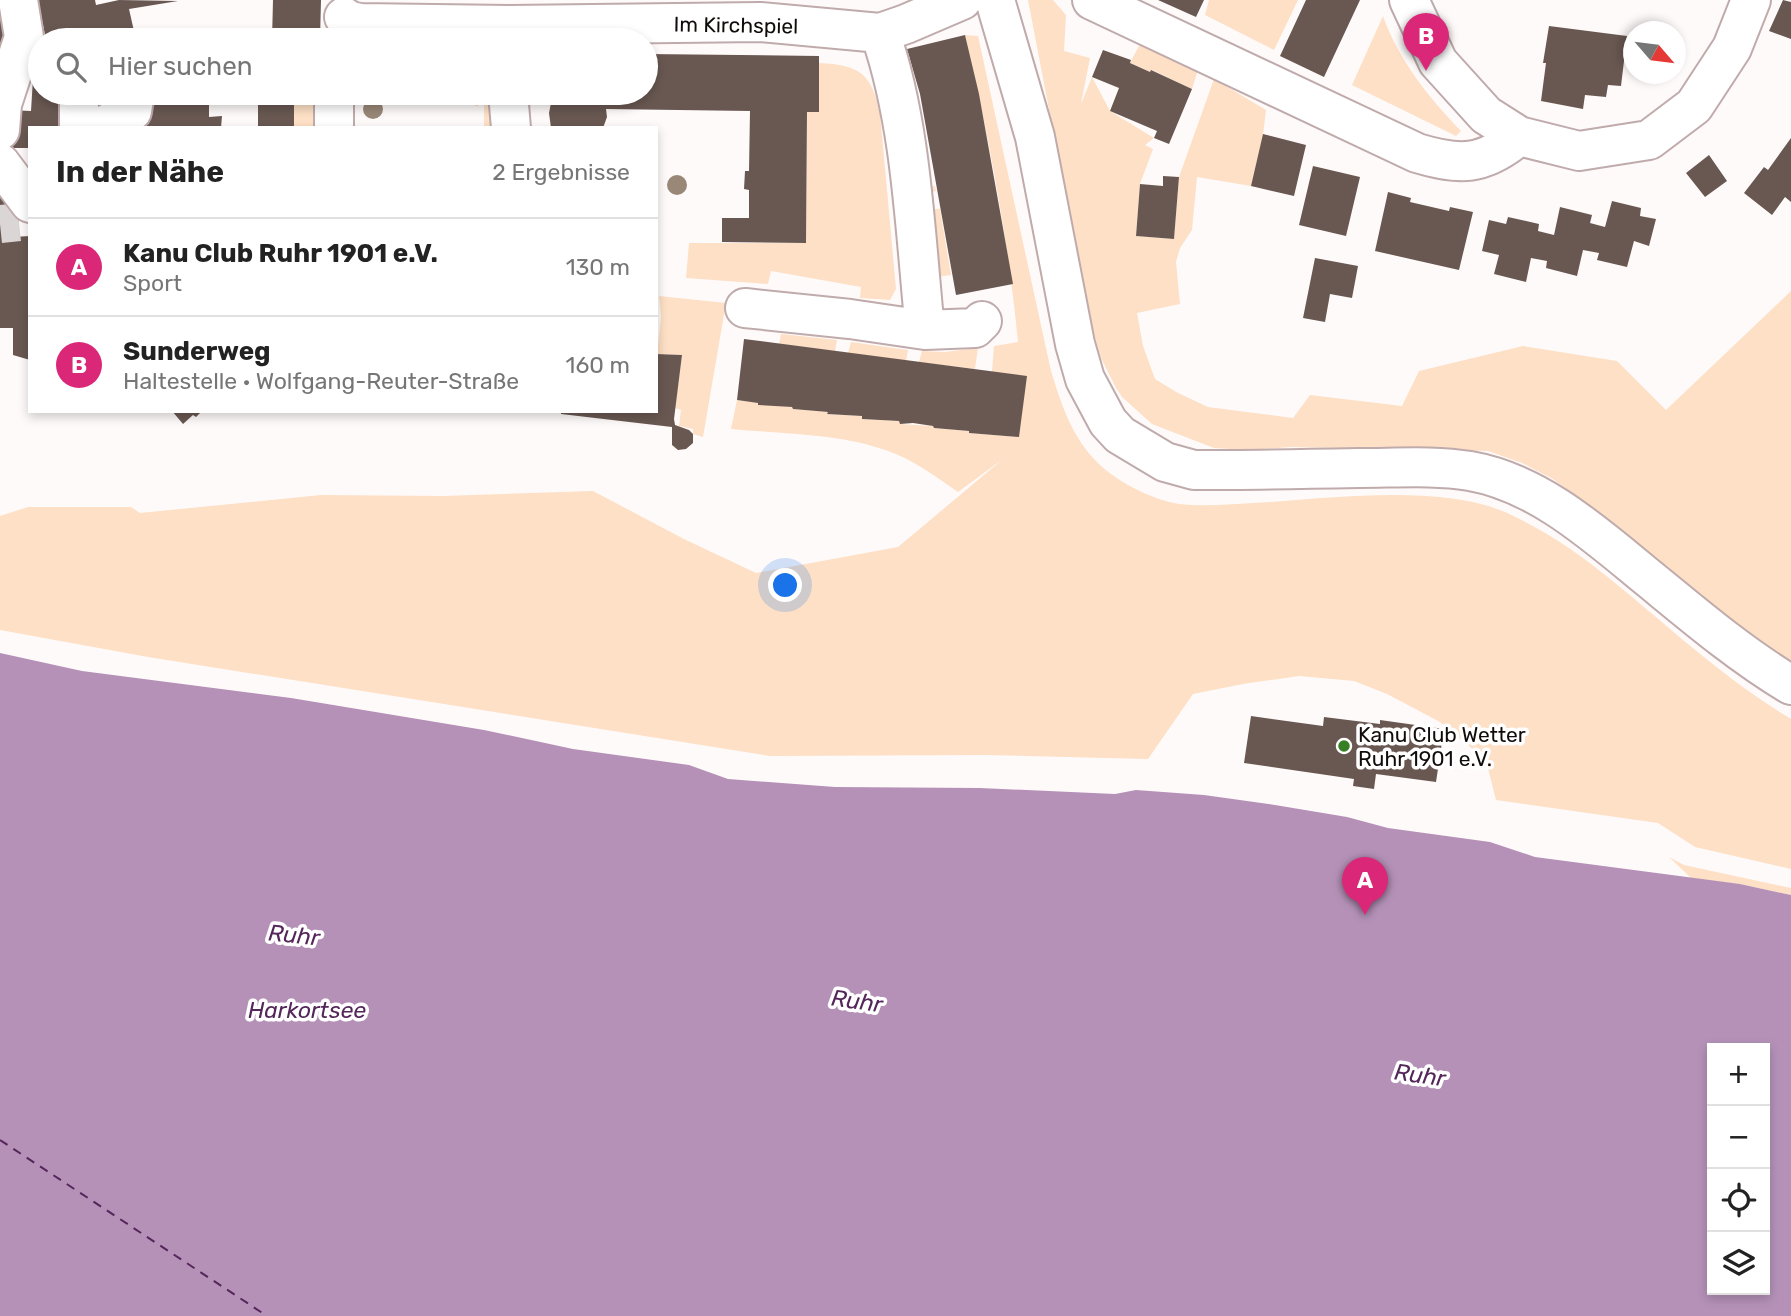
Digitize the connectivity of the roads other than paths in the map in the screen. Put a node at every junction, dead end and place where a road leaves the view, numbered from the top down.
1 (18, 0) edge
2 (962, 0) edge
3 (995, 0) edge
4 (1092, 0) edge
5 (1409, 0) edge
6 (1751, 0) edge
7 (342, 19) edge
8 (434, 28) edge
9 (623, 28) edge
10 (28, 29) edge
11 (880, 33) junction
12 (28, 49) edge
13 (79, 105) edge
14 (133, 105) edge
15 (334, 105) edge
16 (508, 105) edge
17 (79, 126) edge
18 (103, 126) edge
19 (334, 126) edge
20 (511, 126) edge
21 (0, 130) edge
22 (1519, 136) junction
23 (0, 163) edge
24 (26, 215) edge
25 (745, 309) dead end
26 (982, 321) dead end
27 (925, 330) junction
28 (1791, 685) edge

1 - 10 street
2 - 11 street, Im Kirchspiel
3 - 28 street
4 - 22 street
5 - 22 street
6 - 22 street
7 - 8 street, Im Kirchspiel
9 - 11 street, Im Kirchspiel
11 - 27 street
12 - 21 street
13 - 17 street
14 - 18 street
15 - 19 street
16 - 20 street
23 - 24 street
25 - 27 street
26 - 27 street

